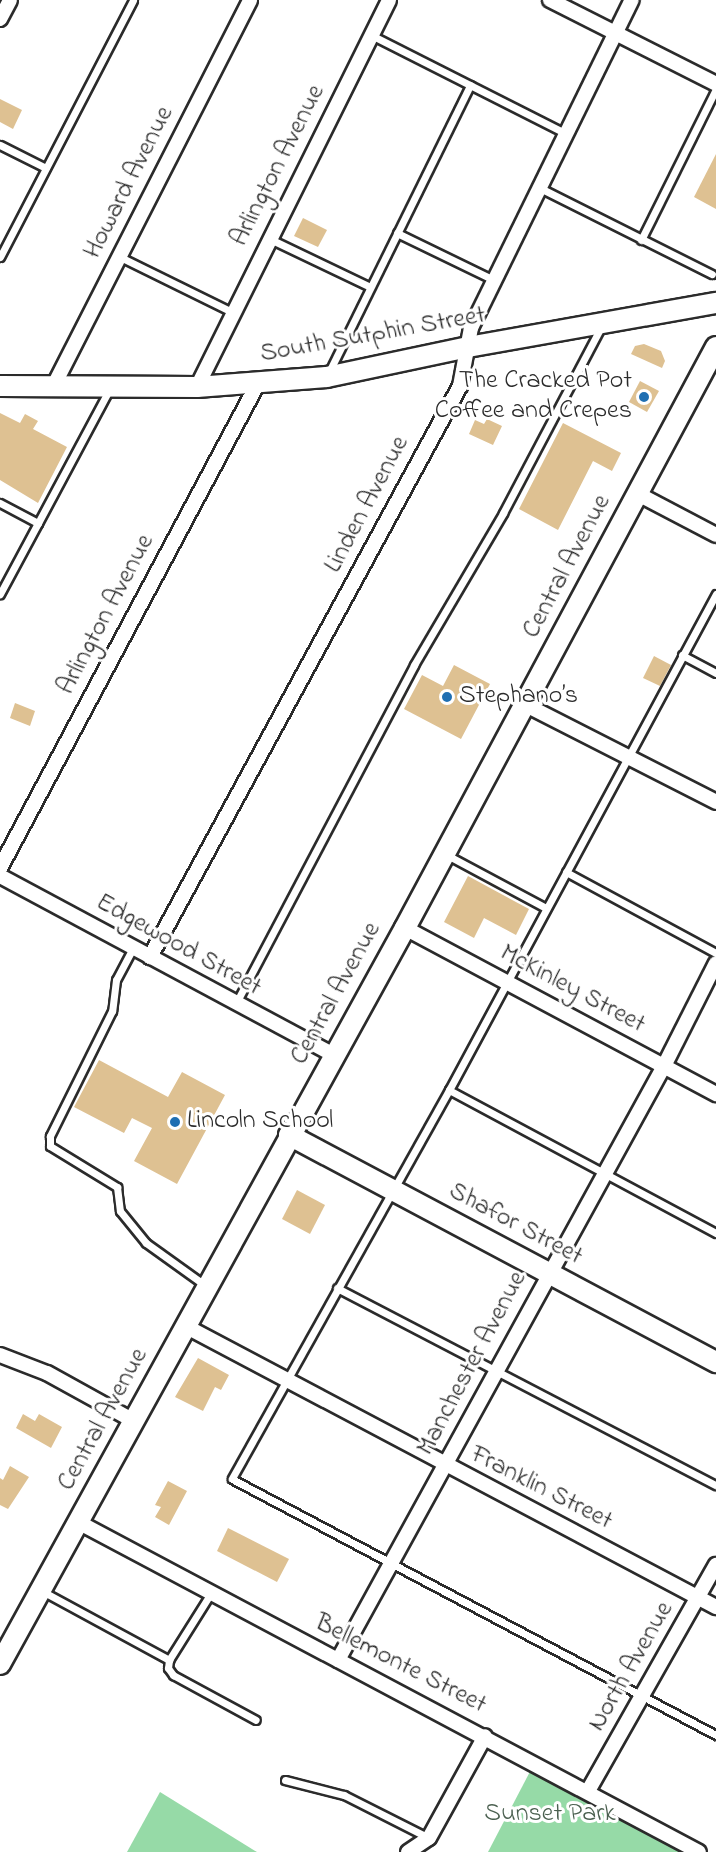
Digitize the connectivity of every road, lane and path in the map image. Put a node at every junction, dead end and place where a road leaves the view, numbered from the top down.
1 (10, 0) edge
2 (133, 0) edge
3 (250, 0) edge
4 (389, 0) edge
5 (550, 0) edge
6 (632, 0) edge
7 (0, 19) edge
8 (615, 33) junction
9 (371, 35) junction
10 (716, 84) edge
11 (470, 85) junction
12 (716, 89) edge
13 (567, 134) junction
14 (0, 145) edge
15 (46, 168) junction
16 (542, 189) junction
17 (397, 233) junction
18 (269, 239) junction
19 (641, 240) junction
20 (0, 257) edge
21 (120, 257) junction
22 (712, 274) dead end
23 (496, 281) junction
24 (370, 287) junction
25 (716, 303) edge
26 (232, 312) junction
27 (602, 325) junction
28 (468, 347) junction
29 (716, 347) edge
30 (327, 377) junction
31 (112, 385) junction
32 (257, 385) junction
33 (0, 386) edge
34 (53, 387) junction
35 (197, 387) junction
36 (638, 494) junction
37 (0, 503) edge
38 (38, 523) junction
39 (716, 535) edge
40 (0, 594) edge
41 (716, 594) edge
42 (682, 655) junction
43 (716, 673) edge
44 (524, 704) junction
45 (626, 756) junction
46 (716, 802) edge
47 (444, 854) junction
48 (0, 868) edge
49 (566, 872) junction
50 (0, 876) edge
51 (546, 908) junction
52 (405, 928) junction
53 (133, 948) junction
54 (716, 953) edge
55 (150, 957) junction
56 (716, 963) edge
57 (506, 981) junction
58 (235, 1005) junction
59 (334, 1055) junction
60 (664, 1066) junction
61 (449, 1090) junction
62 (716, 1094) edge
63 (290, 1135) junction
64 (603, 1173) junction
65 (392, 1191) junction
66 (716, 1233) edge
67 (549, 1274) junction
68 (208, 1287) junction
69 (337, 1288) junction
70 (186, 1327) junction
71 (0, 1355) edge
72 (716, 1362) edge
73 (497, 1369) junction
74 (286, 1379) junction
75 (134, 1421) junction
76 (445, 1466) junction
77 (716, 1485) edge
78 (78, 1522) junction
79 (394, 1562) junction
80 (716, 1565) edge
81 (41, 1590) junction
82 (211, 1593) junction
83 (698, 1598) junction
84 (716, 1607) edge
85 (169, 1660) junction
86 (338, 1660) junction
87 (0, 1664) edge
88 (643, 1696) junction
89 (256, 1720) dead end
90 (716, 1735) edge
91 (485, 1736) junction
92 (285, 1780) dead end
93 (588, 1791) junction
94 (429, 1839) junction
95 (408, 1852) edge
96 (699, 1852) edge

1 - 7 street
2 - 15 lane
3 - 21 street, Howard Avenue
4 - 9 street, Arlington Avenue
5 - 8 street
6 - 8 street, Linden Avenue
8 - 10 street
8 - 13 street, Linden Avenue
9 - 11 lane
9 - 18 street, Arlington Avenue
11 - 13 lane
11 - 17 lane
12 - 19 lane
13 - 16 street, Linden Avenue
14 - 15 lane
15 - 20 lane
16 - 19 lane
16 - 23 street, Linden Avenue
17 - 23 lane
17 - 24 lane
18 - 24 lane
18 - 26 street, Arlington Avenue
19 - 22 lane
21 - 26 lane
21 - 34 street, Howard Avenue
23 - 28 street, Linden Avenue
24 - 30 lane
25 - 27 street, South Sutphin Street
26 - 35 street, Arlington Avenue
27 - 28 street, South Sutphin Street
27 - 58 lane
28 - 30 street, South Sutphin Street
28 - 55 street, Linden Avenue
29 - 36 street, Central Avenue
30 - 32 street, South Sutphin Street
31 - 34 street, South Sutphin Street
31 - 35 street, South Sutphin Street
31 - 38 lane
32 - 35 street, South Sutphin Street
32 - 48 street, Arlington Avenue
33 - 34 street, South Sutphin Street
36 - 39 street
36 - 44 street, Central Avenue
37 - 38 lane
38 - 40 lane
41 - 42 lane
42 - 43 lane
42 - 45 lane
44 - 45 street
44 - 47 street, Central Avenue
45 - 46 street
45 - 49 lane
47 - 51 lane
47 - 52 street, Central Avenue
49 - 51 lane
49 - 54 lane
50 - 53 street, Edgewood Street
51 - 57 lane
52 - 57 street, McKinley Street
52 - 59 street, Central Avenue
53 - 55 street, Edgewood Street
53 - 68 lane
55 - 58 street, Edgewood Street
56 - 60 street, Manchester Avenue
57 - 60 street, McKinley Street
57 - 61 lane
58 - 59 street, Edgewood Street
59 - 63 street, Central Avenue
60 - 62 street, McKinley Street
60 - 64 street, Manchester Avenue
61 - 64 lane
61 - 65 lane
63 - 65 street, Shafor Street
63 - 68 street, Central Avenue
64 - 66 lane
64 - 67 street, Manchester Avenue
65 - 67 street, Shafor Street
65 - 69 lane
67 - 72 street, Shafor Street
67 - 73 street, Manchester Avenue
68 - 70 street, Central Avenue
69 - 73 lane
69 - 74 lane
70 - 74 street, Franklin Street
70 - 75 street, Central Avenue
71 - 75 street
73 - 76 street, Manchester Avenue
73 - 77 lane
74 - 76 street, Franklin Street
74 - 79 lane
75 - 78 street, Central Avenue
76 - 79 street, Manchester Avenue
76 - 83 street, Franklin Street
78 - 81 street, Central Avenue
78 - 82 street, Bellemonte Street
79 - 86 street, Manchester Avenue
79 - 88 lane
80 - 83 street, North Avenue
81 - 85 lane
81 - 87 street, Central Avenue
82 - 85 lane
82 - 86 street, Bellemonte Street
83 - 84 street, Franklin Street
83 - 88 street, North Avenue
85 - 89 lane
86 - 91 street, Bellemonte Street
88 - 90 lane
88 - 93 street, North Avenue
91 - 93 street, Bellemonte Street
91 - 94 street
92 - 94 lane
93 - 96 street, Bellemonte Street
94 - 95 street

